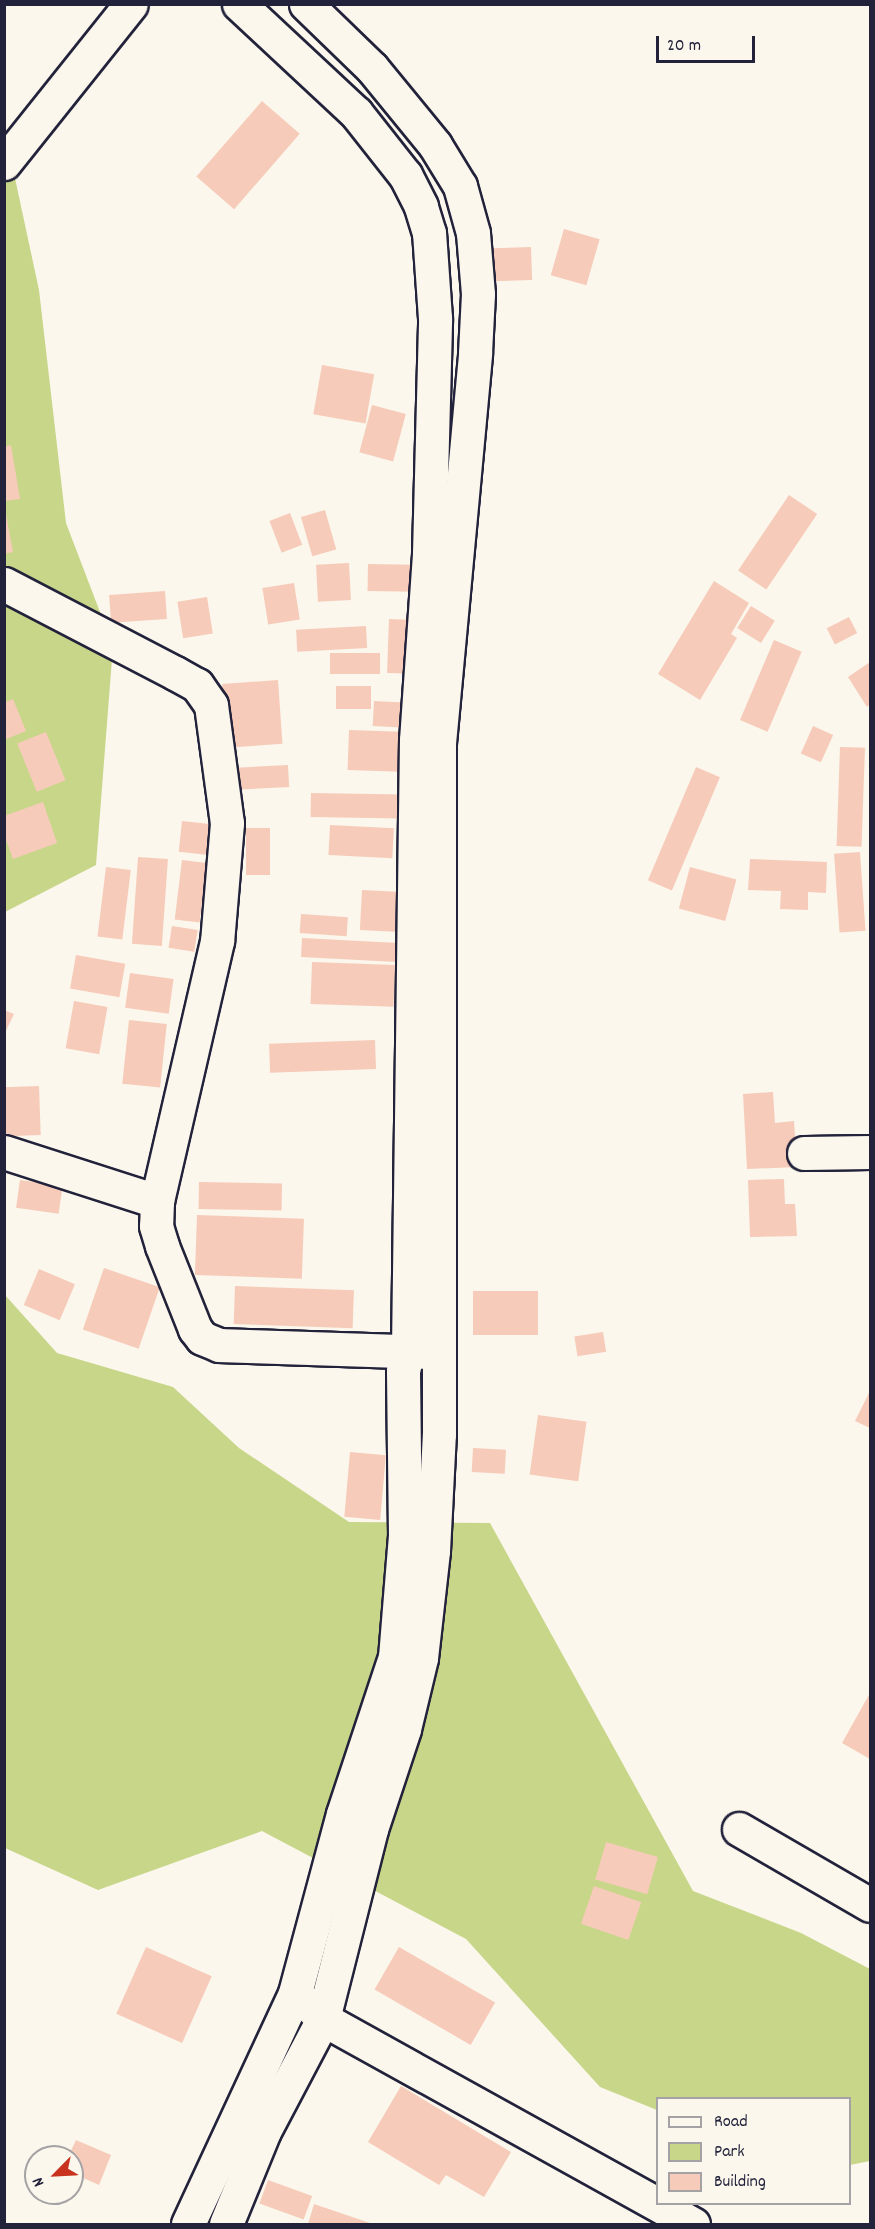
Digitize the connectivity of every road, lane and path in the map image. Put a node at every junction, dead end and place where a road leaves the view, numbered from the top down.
1 (131, 4) edge
2 (239, 4) edge
3 (306, 4) edge
4 (4, 163) edge
5 (4, 584) edge
6 (4, 1152) edge
7 (870, 1152) edge
8 (804, 1153) dead end
9 (157, 1201) junction
10 (423, 1352) junction
11 (739, 1829) dead end
12 (870, 1905) edge
13 (295, 1993) junction
14 (323, 2019) junction
15 (656, 2204) edge
16 (659, 2205) edge
17 (189, 2224) edge
18 (226, 2224) edge
19 (693, 2224) edge

1 - 4 street
2 - 10 street
3 - 10 street
5 - 9 street
6 - 9 street
7 - 8 street
9 - 10 street
10 - 13 street
10 - 14 street
11 - 12 street
13 - 14 street
13 - 17 street
14 - 15 street
14 - 18 street
16 - 19 street

